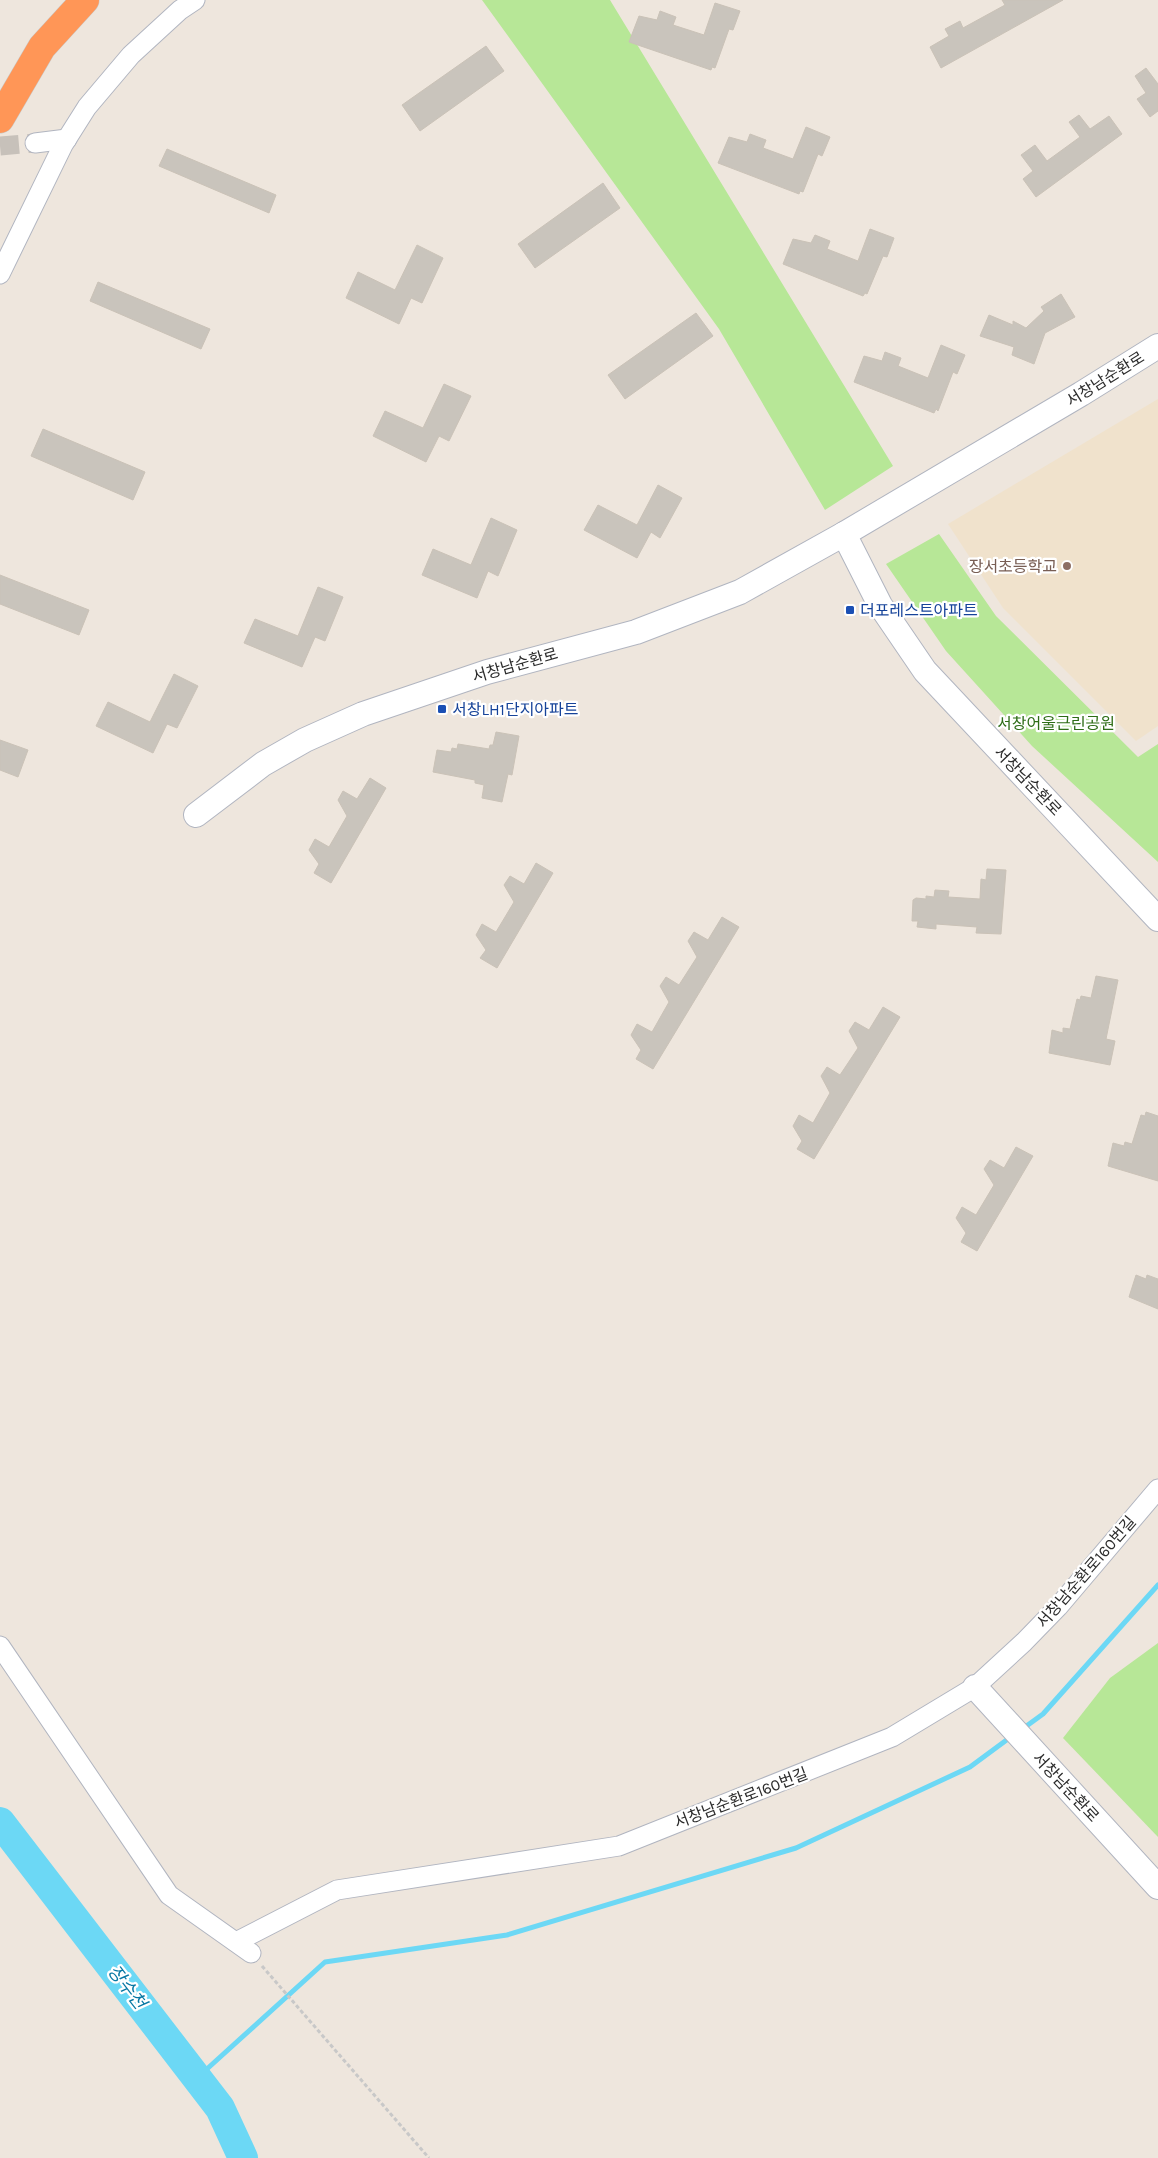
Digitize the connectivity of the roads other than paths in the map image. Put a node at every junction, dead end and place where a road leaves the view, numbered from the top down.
1 (84, 0) edge
2 (195, 0) edge
3 (0, 119) edge
4 (66, 139) junction
5 (34, 143) tunnel mouth
6 (0, 274) edge
7 (1158, 346) edge
8 (844, 534) junction
9 (196, 815) dead end
10 (1158, 919) edge
11 (1158, 1488) edge
12 (0, 1646) edge
13 (982, 1694) junction
14 (1158, 1887) edge

1 - 3 highway
2 - 4 street
4 - 5 street
4 - 6 street
7 - 8 street, 서창남순환로
8 - 9 street, 서창남순환로
8 - 10 street, 서창남순환로
11 - 13 street, 서창남순환로160번길
12 - 13 street, 서창남순환로160번길
13 - 14 street, 서창남순환로

